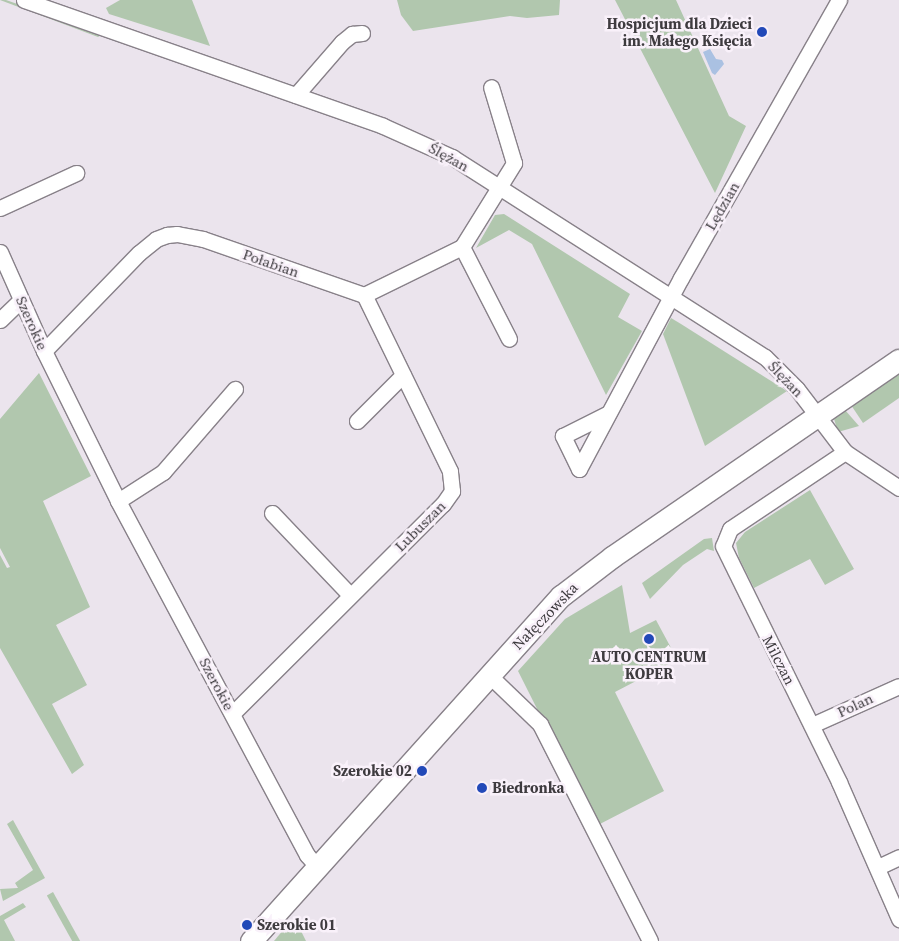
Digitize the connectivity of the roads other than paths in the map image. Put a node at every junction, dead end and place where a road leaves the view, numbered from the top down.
1 (24, 0) edge
2 (839, 0) edge
3 (362, 33) dead end
4 (491, 87) dead end
5 (296, 95) junction
6 (76, 173) dead end
7 (501, 188) junction
8 (0, 208) edge
9 (462, 247) junction
10 (0, 252) edge
11 (364, 295) junction
12 (671, 296) junction
13 (21, 300) junction
14 (0, 320) edge
15 (509, 339) dead end
16 (44, 351) junction
17 (899, 360) edge
18 (403, 375) junction
19 (235, 389) dead end
20 (607, 414) junction
21 (818, 415) junction
22 (357, 421) dead end
23 (845, 452) junction
24 (899, 488) edge
25 (118, 501) junction
26 (272, 513) dead end
27 (350, 595) junction
28 (489, 675) junction
29 (899, 686) edge
30 (232, 713) junction
31 (812, 725) junction
32 (899, 858) edge
33 (318, 866) junction
34 (878, 867) junction
35 (899, 919) edge
36 (251, 941) edge
37 (650, 941) edge

1 - 5 street, Ślężan
2 - 12 street, Lędzian
3 - 5 street
4 - 7 street
5 - 7 street, Ślężan
6 - 8 street
7 - 9 street
7 - 12 street, Ślężan
9 - 11 street
9 - 15 street
10 - 13 street, Szerokie
11 - 16 street, Połabian
11 - 18 street, Lubuszan
12 - 20 street, Lędzian
12 - 21 street, Ślężan
13 - 14 street
13 - 16 street, Szerokie
16 - 25 street, Szerokie
17 - 21 main road, Nałęczowska
18 - 22 street
18 - 27 street, Lubuszan
19 - 25 street
20 - 20 street, Lędzian
21 - 23 street, Ślężan
21 - 28 main road, Nałęczowska
23 - 24 street
23 - 31 street, Milczan
25 - 30 street, Szerokie
26 - 27 street
27 - 30 street, Lubuszan
28 - 33 main road, Nałęczowska
28 - 37 street
29 - 31 street, Polan
30 - 33 street, Szerokie
31 - 34 street, Milczan
32 - 34 street
33 - 36 main road, Nałęczowska
34 - 35 street, Milczan

